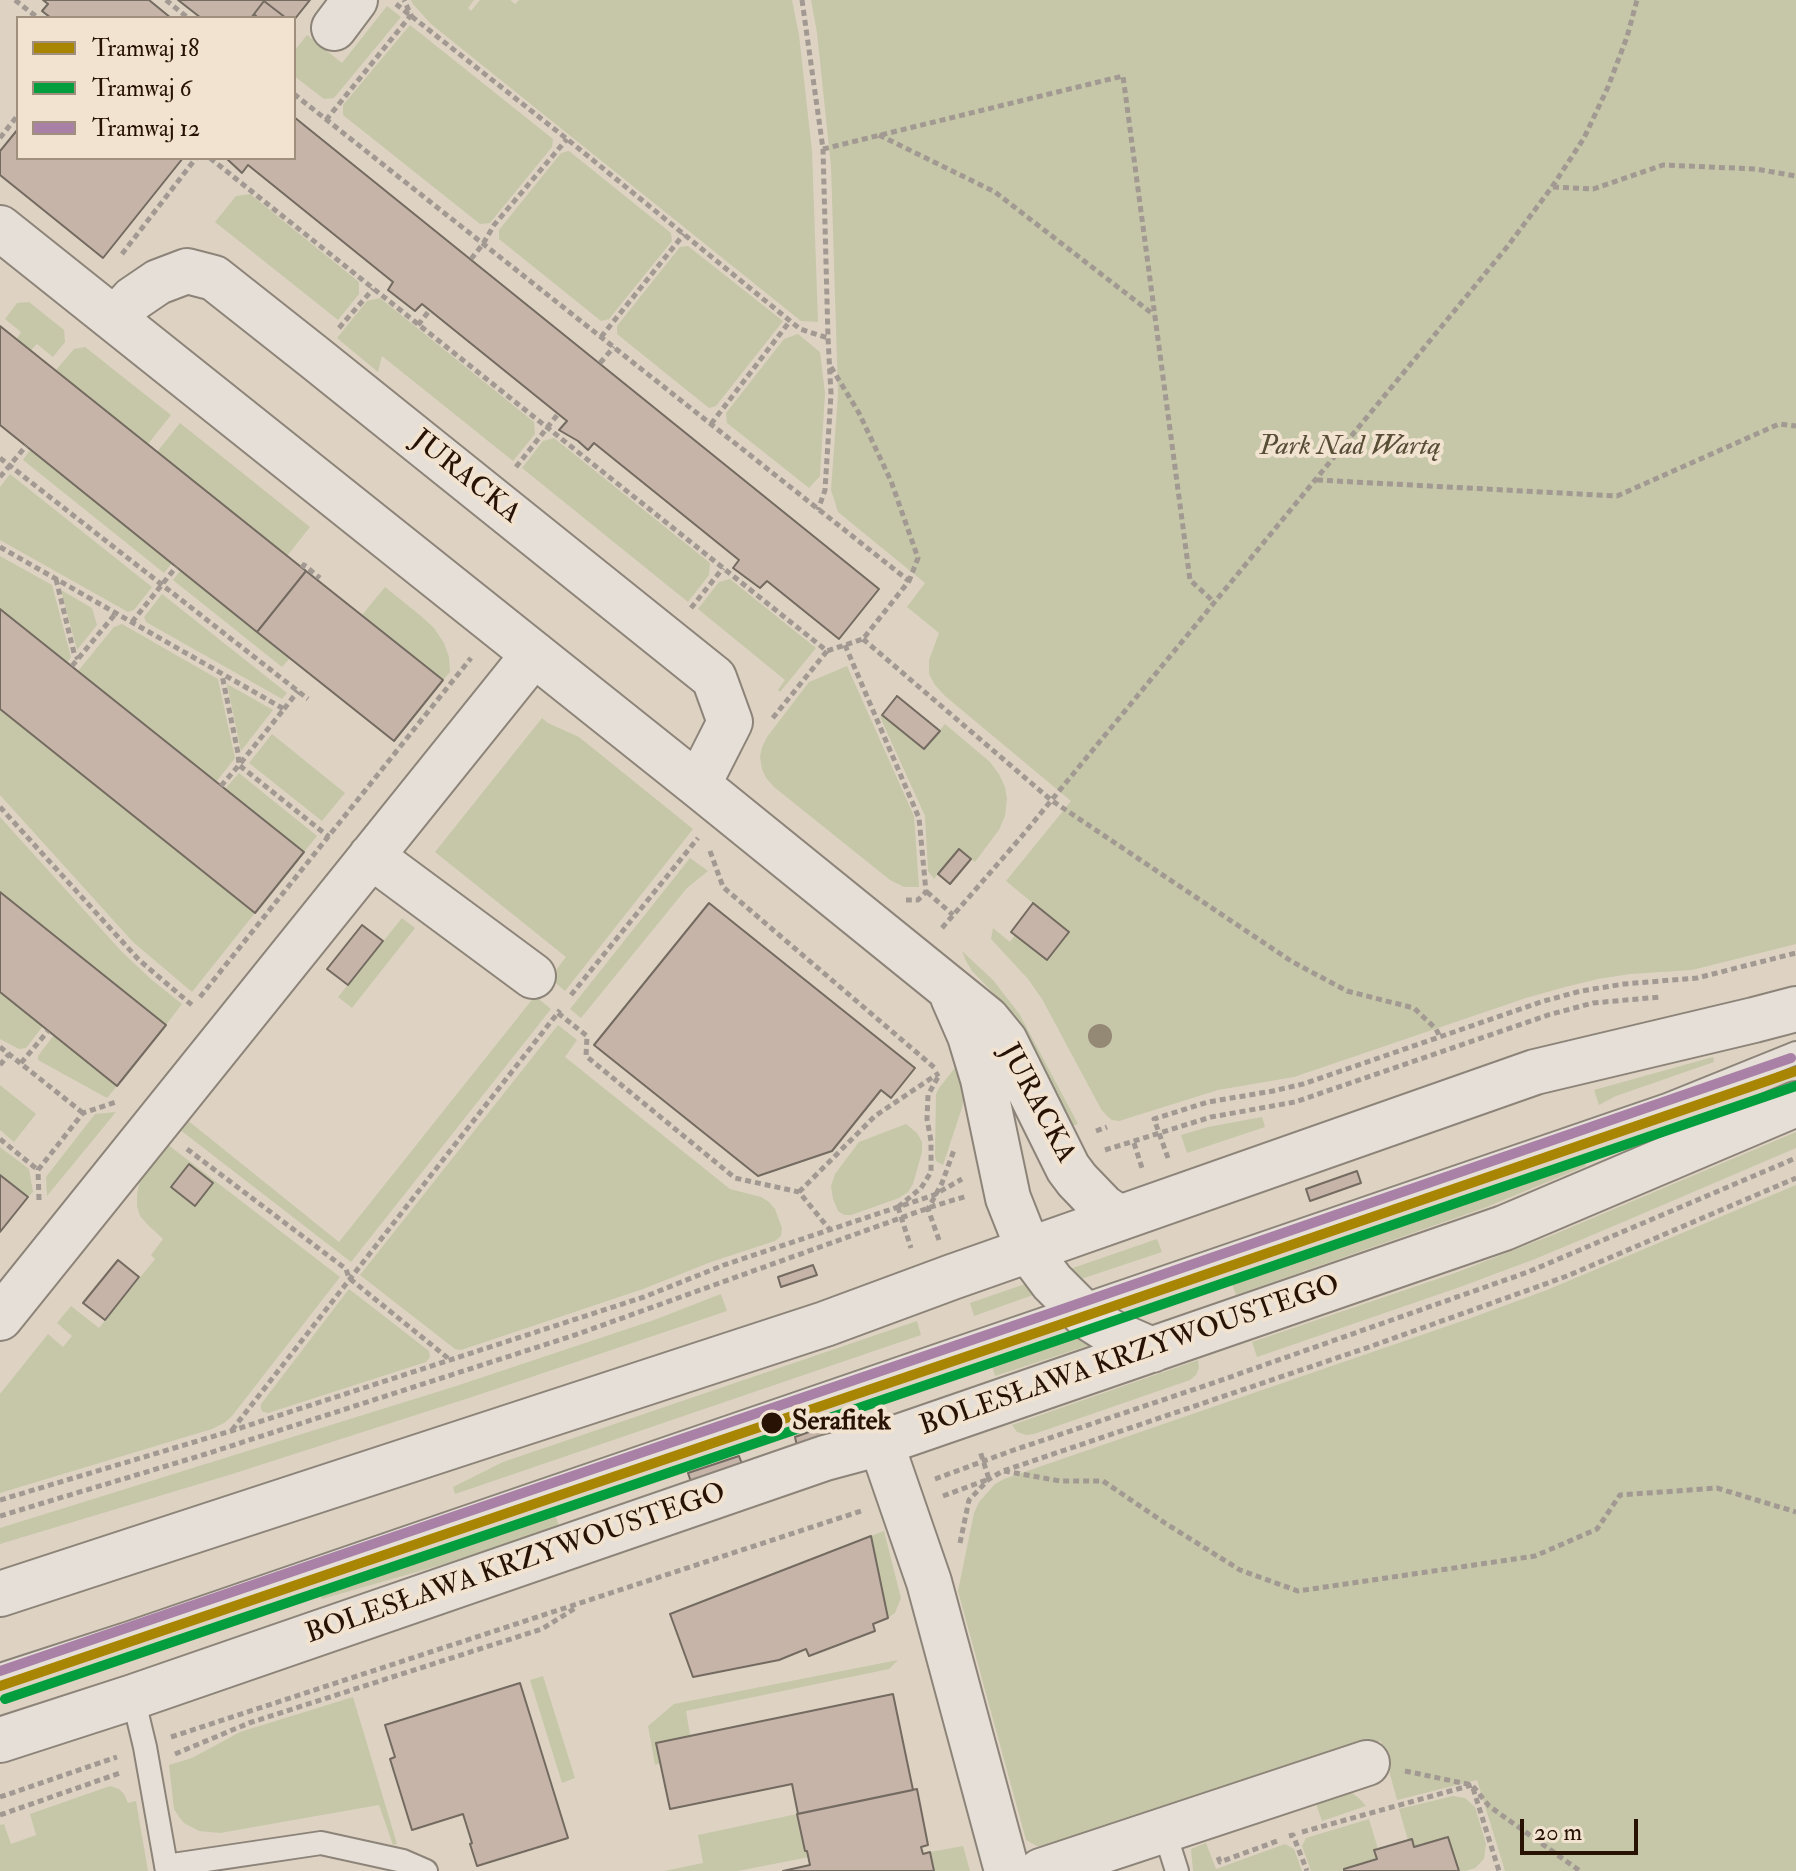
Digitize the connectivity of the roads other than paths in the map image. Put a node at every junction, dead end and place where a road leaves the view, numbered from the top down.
1 (0, 228) edge
2 (115, 319) junction
3 (534, 654) junction
4 (698, 785) junction
5 (371, 856) junction
6 (533, 976) road end
7 (951, 991) junction
8 (1796, 1009) edge
9 (1796, 1053) edge
10 (1796, 1069) edge
11 (1796, 1104) edge
12 (1667, 1105) junction
13 (1119, 1218) junction
14 (1029, 1251) junction
15 (1077, 1307) junction
16 (0, 1318) edge
17 (1152, 1350) junction
18 (881, 1443) junction
19 (0, 1594) edge
20 (0, 1675) edge
21 (133, 1697) junction
22 (0, 1740) edge
23 (1367, 1763) road end
24 (1164, 1830) junction
25 (167, 1869) edge
26 (426, 1871) edge
27 (1007, 1871) edge
28 (1041, 1871) edge
29 (1177, 1871) edge

1 - 2 street, JURACKA
2 - 3 street, JURACKA
2 - 4 street, JURACKA
3 - 4 street, JURACKA
3 - 5 street
4 - 7 street, JURACKA
5 - 6 street
5 - 16 street
7 - 13 street, JURACKA
7 - 14 street, JURACKA
8 - 13 street
9 - 12 lane
10 - 12 lane
11 - 17 street, BOLESŁAWA KRZYWOUSTEGO
12 - 15 lane
13 - 14 street
14 - 15 street, JURACKA
14 - 19 street
15 - 17 street, JURACKA
15 - 20 lane
17 - 18 street, BOLESŁAWA KRZYWOUSTEGO
18 - 21 street, BOLESŁAWA KRZYWOUSTEGO
18 - 27 street
21 - 22 street, BOLESŁAWA KRZYWOUSTEGO
21 - 25 lane
23 - 24 street
24 - 28 street
24 - 29 lane
25 - 26 lane

